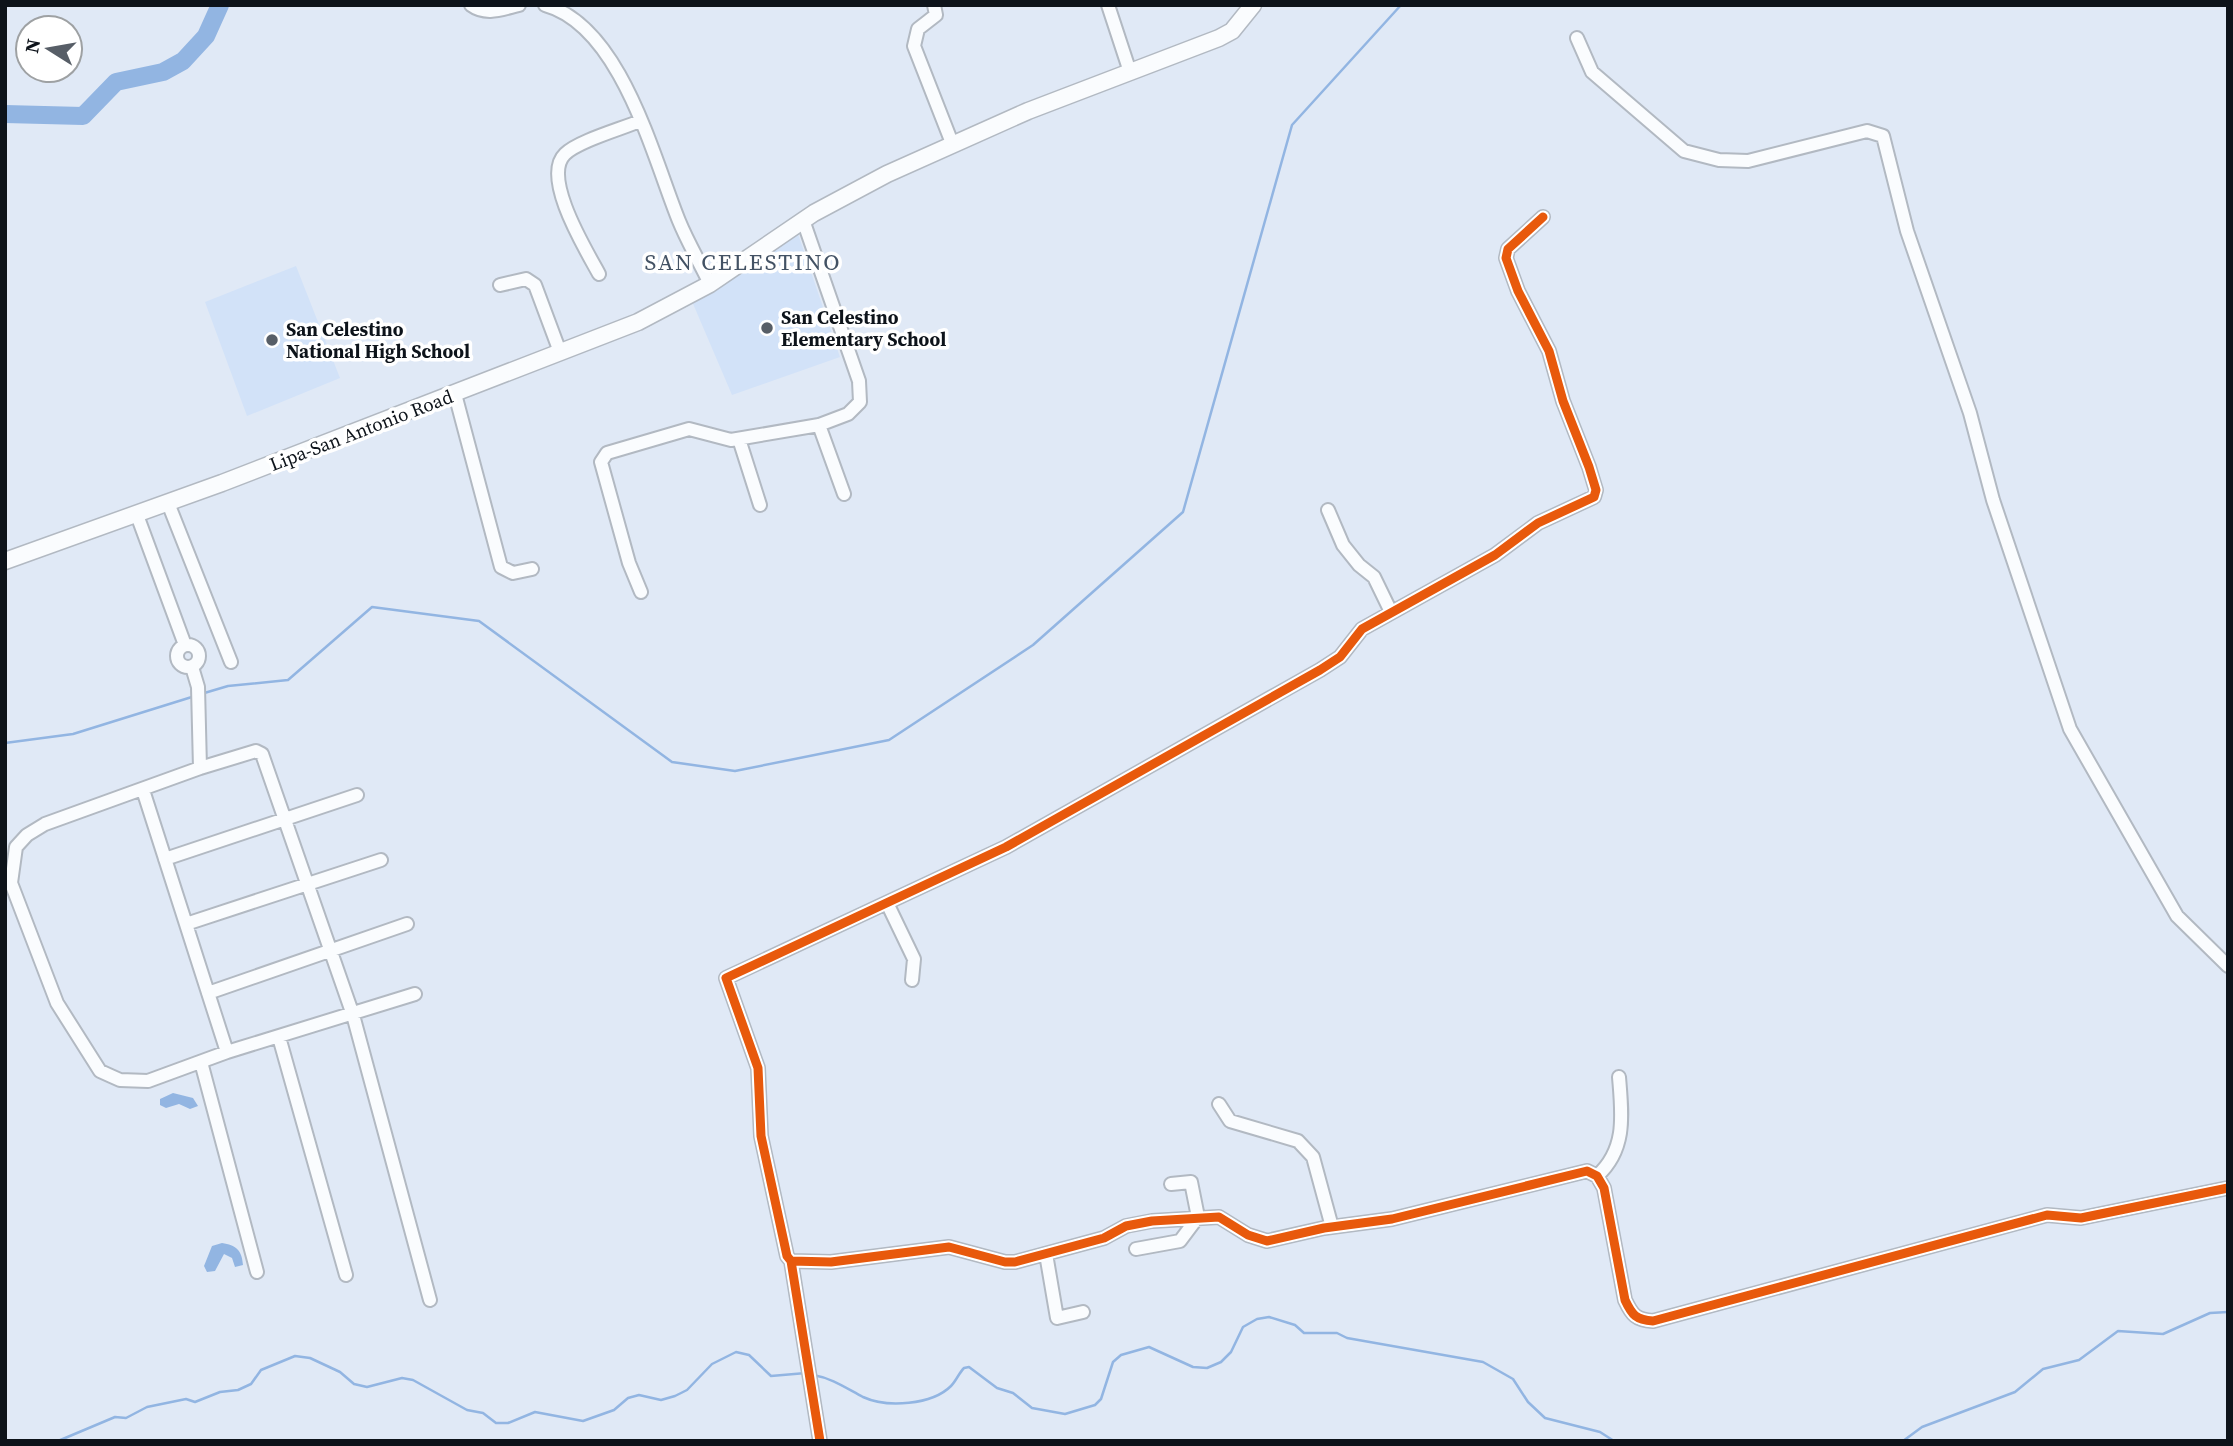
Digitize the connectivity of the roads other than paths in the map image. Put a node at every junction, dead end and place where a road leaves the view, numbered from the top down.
1 (471, 5) edge
2 (519, 5) edge
3 (545, 5) edge
4 (934, 5) edge
5 (1108, 5) edge
6 (1253, 5) edge
7 (1577, 38) dead end
8 (1130, 72) junction
9 (640, 121) junction
10 (952, 143) junction
11 (1543, 217) dead end
12 (803, 220) junction
13 (599, 274) dead end
14 (710, 284) junction
15 (500, 285) dead end
16 (559, 352) junction
17 (455, 394) junction
18 (819, 425) junction
19 (739, 439) junction
20 (844, 494) dead end
21 (168, 503) junction
22 (760, 505) dead end
23 (1328, 510) dead end
24 (137, 514) junction
25 (5, 561) edge
26 (532, 569) dead end
27 (641, 592) dead end
28 (1391, 612) junction
29 (231, 662) dead end
30 (200, 768) junction
31 (143, 790) junction
32 (357, 795) dead end
33 (286, 819) junction
34 (165, 859) junction
35 (381, 860) dead end
36 (308, 884) junction
37 (888, 905) junction
38 (186, 924) junction
39 (407, 924) dead end
40 (330, 950) junction
41 (2228, 966) edge
42 (912, 979) dead end
43 (208, 993) junction
44 (415, 994) dead end
45 (353, 1015) junction
46 (279, 1037) junction
47 (227, 1052) junction
48 (201, 1062) junction
49 (1619, 1077) dead end
50 (1219, 1104) dead end
51 (1597, 1176) junction
52 (1171, 1184) dead end
53 (2228, 1188) edge
54 (1198, 1217) junction
55 (1332, 1227) junction
56 (1136, 1249) dead end
57 (1046, 1254) junction
58 (791, 1261) junction
59 (257, 1272) dead end
60 (346, 1275) dead end
61 (430, 1300) dead end
62 (1083, 1312) dead end
63 (820, 1441) edge

1 - 2 street
3 - 9 street
4 - 10 street
5 - 8 street
6 - 8 main road, Lipa-San Antonio Road
7 - 41 street
8 - 10 main road, Lipa-San Antonio Road
9 - 13 street
9 - 14 street
10 - 12 main road, Lipa-San Antonio Road
11 - 28 street
12 - 14 main road, Lipa-San Antonio Road
12 - 18 street
14 - 16 main road, Lipa-San Antonio Road
15 - 16 street
16 - 17 main road, Lipa-San Antonio Road
17 - 21 main road, Lipa-San Antonio Road
17 - 26 street
18 - 19 street
18 - 20 street
19 - 22 street
19 - 27 street
21 - 24 main road, Lipa-San Antonio Road
21 - 29 street
23 - 28 street
24 - 25 main road, Lipa-San Antonio Road
24 - 30 street
28 - 37 street
30 - 31 street
30 - 33 street
31 - 34 street
31 - 48 street
32 - 33 street
33 - 34 street
33 - 36 street
34 - 38 street
35 - 36 street
36 - 38 street
36 - 40 street
37 - 42 street
37 - 58 street
38 - 43 street
39 - 40 street
40 - 43 street
40 - 45 street
43 - 47 street
44 - 45 street
45 - 46 street
45 - 61 street
46 - 47 street
46 - 60 street
47 - 48 street
48 - 59 street
49 - 51 street
50 - 55 street
51 - 53 street
51 - 55 street
52 - 54 street
54 - 55 street
54 - 56 street
54 - 57 street
57 - 58 street
57 - 62 street
58 - 63 street

